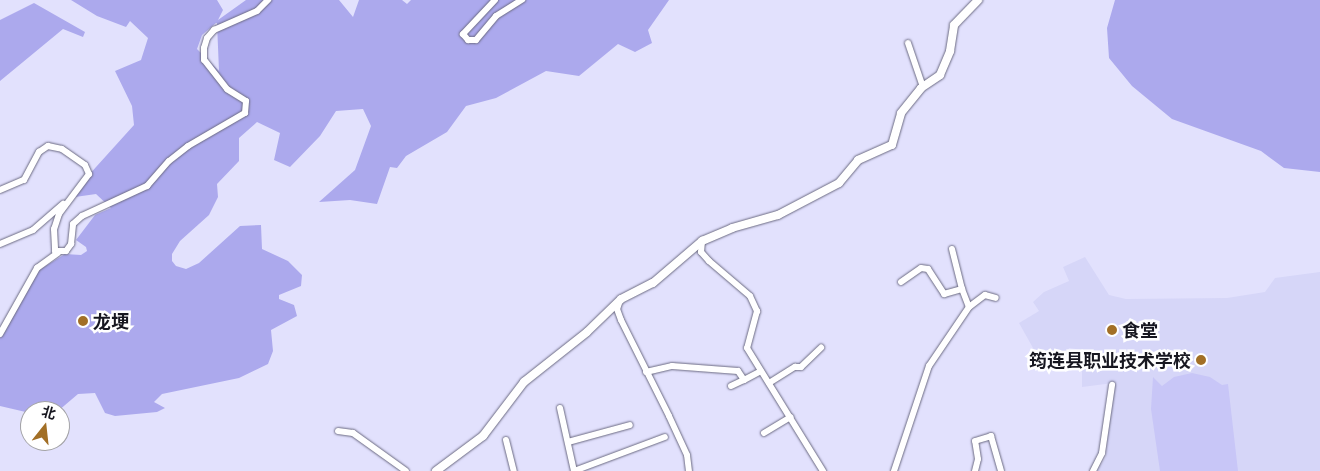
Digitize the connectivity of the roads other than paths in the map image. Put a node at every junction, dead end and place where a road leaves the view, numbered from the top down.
1 (268, 0) edge
2 (495, 0) edge
3 (522, 0) edge
4 (978, 0) edge
5 (908, 43) dead end
6 (923, 87) junction
7 (0, 190) edge
8 (72, 196) junction
9 (702, 241) junction
10 (0, 244) edge
11 (952, 249) dead end
12 (58, 253) junction
13 (901, 282) dead end
14 (962, 289) junction
15 (996, 298) dead end
16 (621, 299) junction
17 (969, 307) junction
18 (0, 334) edge
19 (821, 348) dead end
20 (761, 371) junction
21 (646, 372) junction
22 (744, 380) junction
23 (769, 383) junction
24 (1112, 385) dead end
25 (731, 386) dead end
26 (560, 408) dead end
27 (791, 417) junction
28 (630, 425) dead end
29 (338, 431) dead end
30 (764, 433) dead end
31 (665, 437) dead end
32 (506, 440) dead end
33 (568, 442) junction
34 (406, 471) edge
35 (436, 471) edge
36 (514, 471) edge
37 (574, 471) edge
38 (689, 471) edge
39 (823, 471) edge
40 (894, 471) edge
41 (975, 471) edge
42 (1001, 471) edge
43 (1093, 471) edge

1 - 12 street
2 - 3 street
4 - 6 street
5 - 6 street
6 - 9 street
7 - 8 street
8 - 10 street
8 - 12 street
9 - 16 street
9 - 20 street
11 - 14 street
12 - 18 street
13 - 14 street
14 - 17 street
15 - 17 street
16 - 21 street
16 - 35 street
17 - 40 street
19 - 23 street
20 - 22 street
20 - 23 street
21 - 22 street
21 - 38 street
22 - 25 street
23 - 27 street
24 - 43 street
26 - 33 street
27 - 30 street
27 - 39 street
28 - 33 street
29 - 34 street
31 - 37 street
32 - 36 street
33 - 37 street
41 - 42 street

